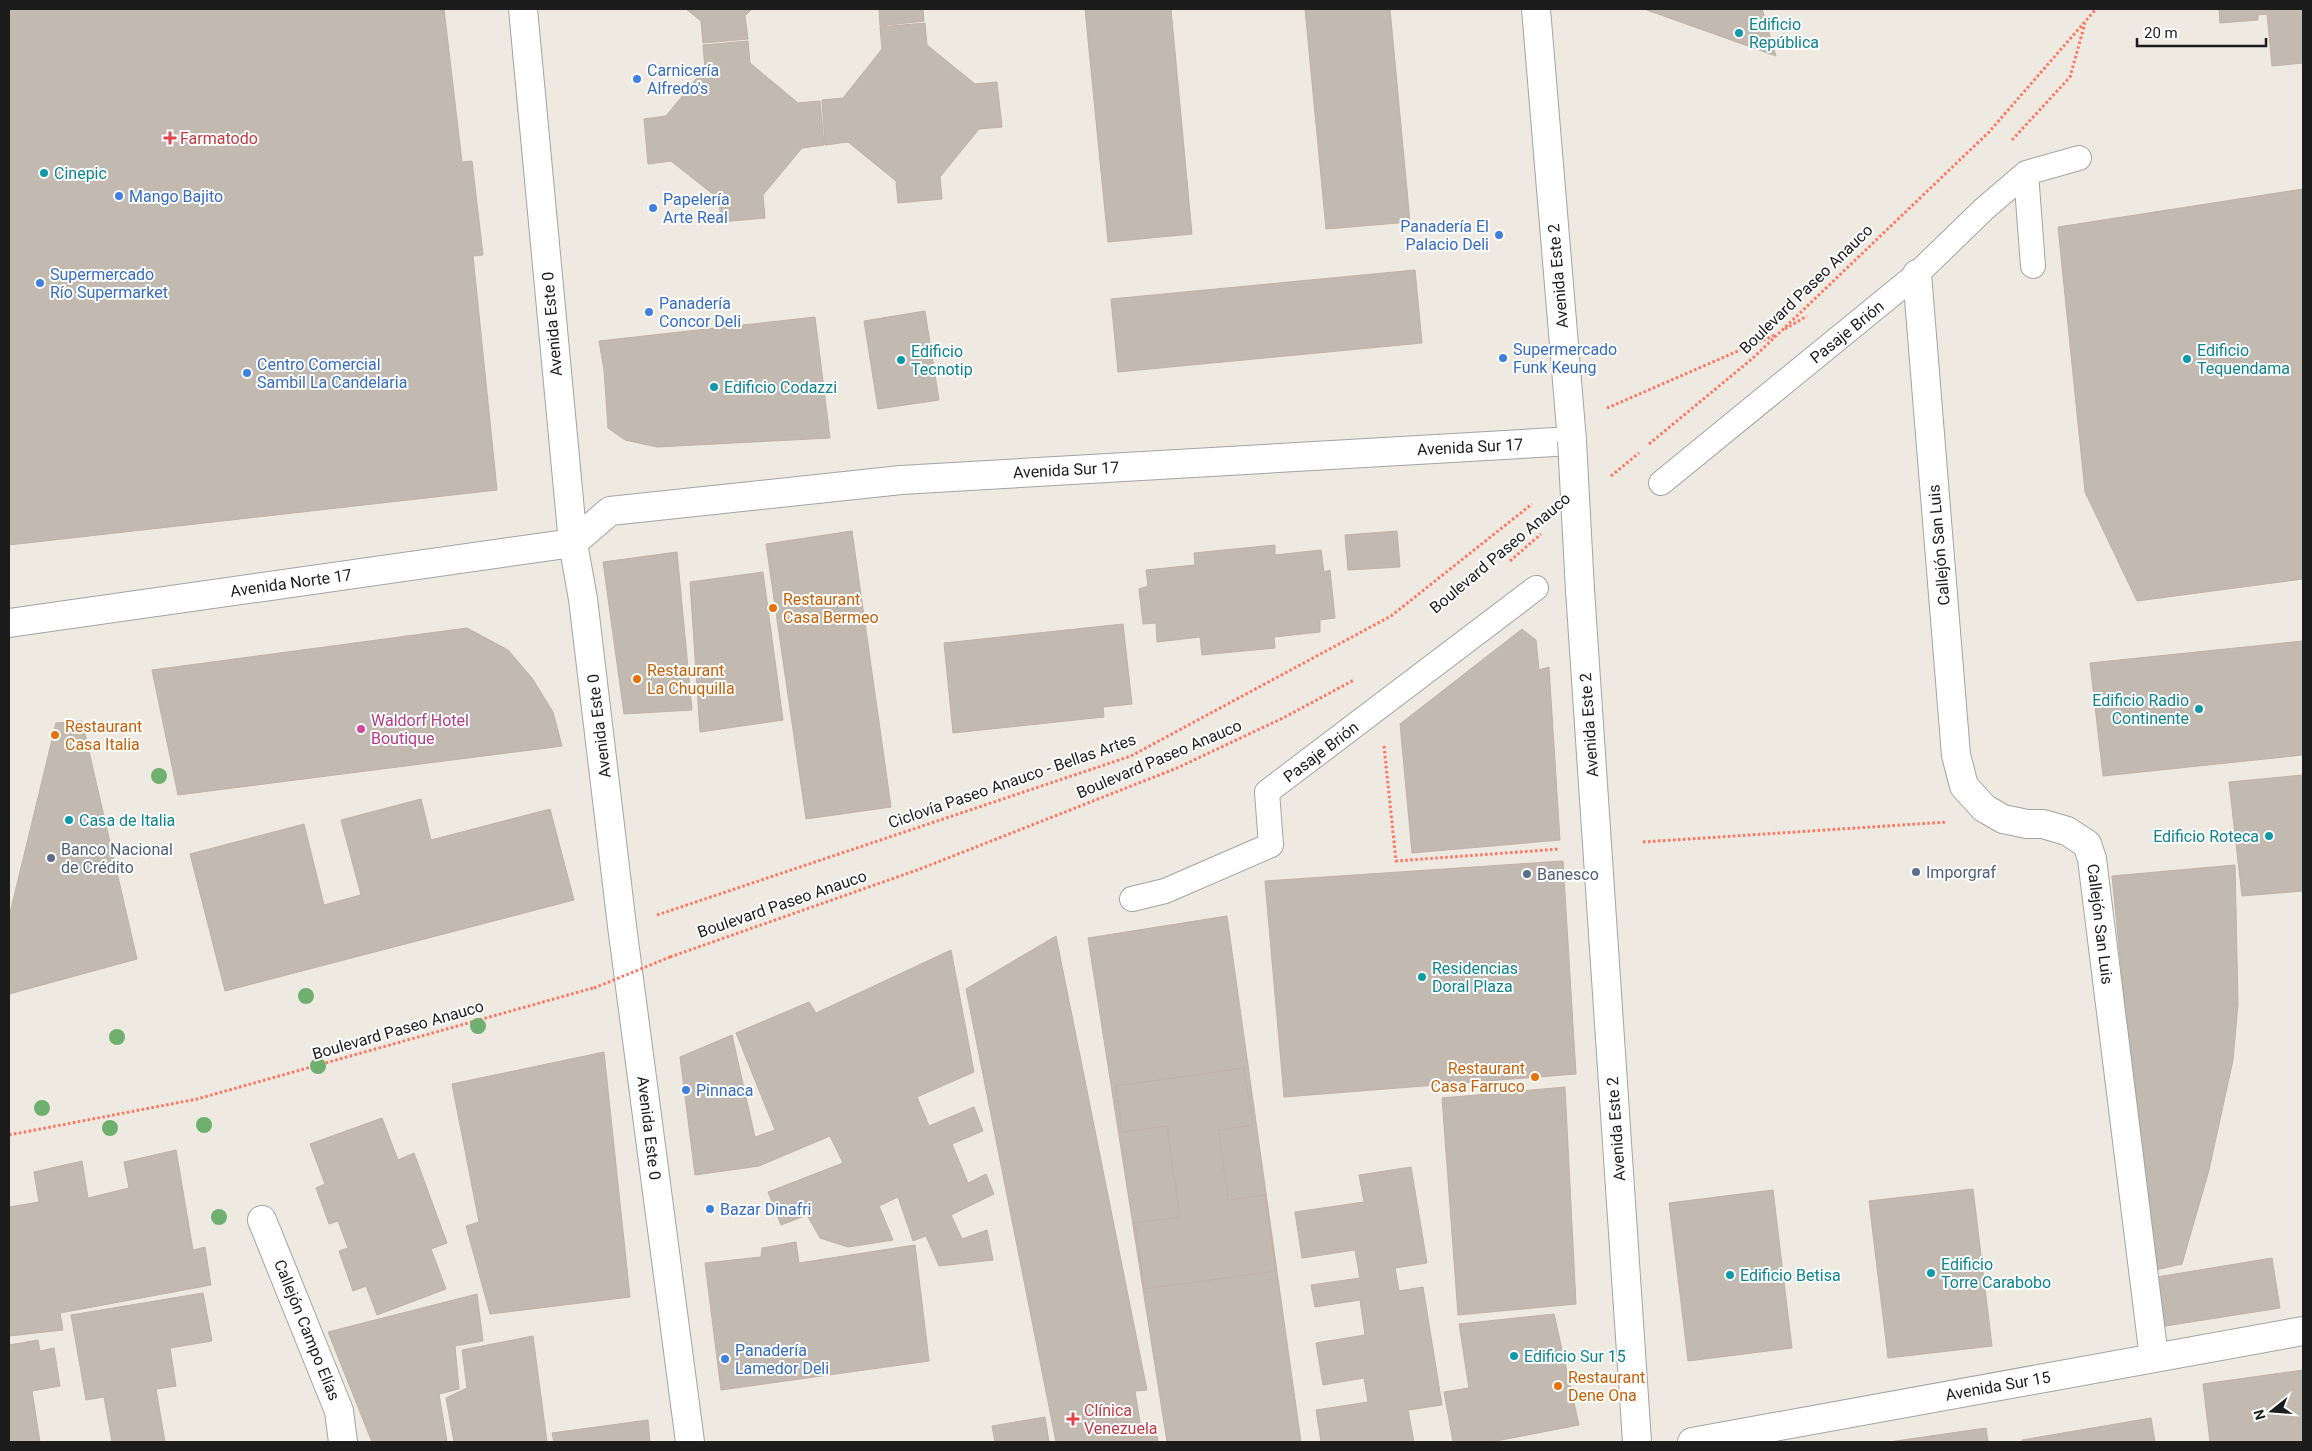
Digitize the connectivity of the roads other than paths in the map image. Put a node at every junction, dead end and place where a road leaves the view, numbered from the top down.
1 (523, 9) edge
2 (1536, 9) edge
3 (2079, 158) dead end
4 (2026, 173) junction
5 (2033, 266) dead end
6 (1917, 274) junction
7 (1572, 441) junction
8 (1661, 483) dead end
9 (573, 543) junction
10 (1536, 588) dead end
11 (9, 623) edge
12 (1132, 899) dead end
13 (262, 1220) dead end
14 (2303, 1331) edge
15 (2154, 1358) junction
16 (343, 1442) edge
17 (690, 1442) edge
18 (1637, 1442) edge
19 (1692, 1442) edge

1 - 9 street, Avenida Este 0
2 - 7 street, Avenida Este 2
3 - 4 lane, Pasaje Brión
4 - 5 lane
4 - 6 lane, Pasaje Brión
6 - 8 lane, Pasaje Brión
6 - 15 street, Callejón San Luis
7 - 9 street, Avenida Sur 17
7 - 18 street, Avenida Este 2, bridge
9 - 11 street, Avenida Norte 17
9 - 17 street, Avenida Este 0
10 - 12 lane, Pasaje Brión
13 - 16 street, Callejón Campo Elías
14 - 15 street, Avenida Sur 15
15 - 19 street, Avenida Sur 15

